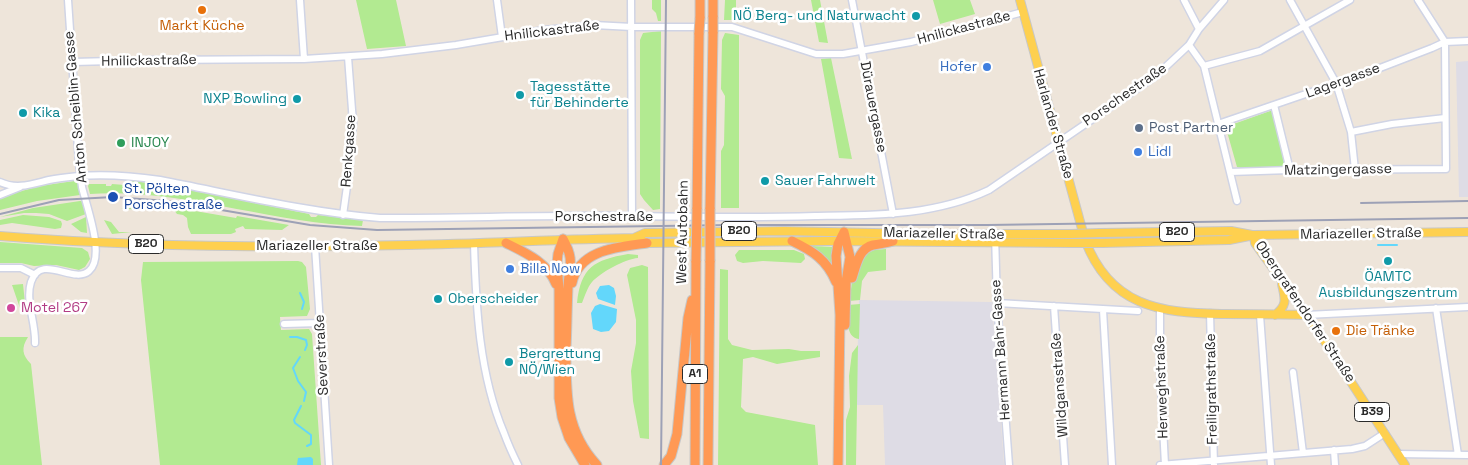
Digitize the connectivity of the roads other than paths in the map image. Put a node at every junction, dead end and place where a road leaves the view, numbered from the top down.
1 (68, 0) edge
2 (300, 0) edge
3 (497, 0) edge
4 (631, 0) edge
5 (700, 0) edge
6 (713, 0) edge
7 (852, 0) edge
8 (1020, 0) edge
9 (1184, 0) edge
10 (1224, 0) edge
11 (1290, 0) edge
12 (1350, 0) edge
13 (1418, 0) edge
14 (1023, 12) junction
15 (1305, 26) junction
16 (632, 27) junction
17 (1199, 30) junction
18 (502, 37) junction
19 (1468, 41) edge
20 (1444, 42) junction
21 (1189, 45) junction
22 (863, 52) junction
23 (348, 57) junction
24 (304, 59) junction
25 (72, 62) junction
26 (1204, 66) junction
27 (1336, 84) junction
28 (1274, 105) junction
29 (1445, 118) junction
30 (1218, 124) junction
31 (1351, 132) junction
32 (1058, 142) junction
33 (1290, 170) junction
34 (1355, 170) junction
35 (1230, 172) junction
36 (80, 176) junction
37 (0, 182) edge
38 (21, 186) junction
39 (0, 195) edge
40 (1237, 201) dead end
41 (893, 214) junction
42 (342, 215) junction
43 (632, 216) junction
44 (1468, 232) edge
45 (995, 234) junction
46 (1254, 235) junction
47 (0, 236) edge
48 (634, 238) junction
49 (844, 238) junction
50 (563, 239) junction
51 (792, 241) junction
52 (95, 242) junction
53 (893, 242) junction
54 (506, 243) junction
55 (647, 243) junction
56 (995, 243) junction
57 (474, 244) junction
58 (315, 246) junction
59 (0, 268) edge
60 (35, 275) junction
61 (1282, 282) junction
62 (696, 283) junction
63 (559, 290) junction
64 (843, 291) junction
65 (568, 301) junction
66 (997, 303) junction
67 (1054, 306) junction
68 (1468, 307) edge
69 (1436, 308) junction
70 (1160, 309) junction
71 (1103, 310) junction
72 (1138, 312) dead end
73 (1210, 314) junction
74 (1260, 315) junction
75 (1275, 315) junction
76 (1306, 315) junction
77 (320, 323) junction
78 (284, 324) dead end
79 (35, 342) dead end
80 (1293, 372) dead end
81 (1385, 433) junction
82 (1334, 450) junction
83 (1303, 453) junction
84 (1398, 454) junction
85 (1458, 455) junction
86 (1468, 455) edge
87 (1270, 456) junction
88 (1213, 463) edge
89 (328, 465) edge
90 (518, 465) edge
91 (585, 465) edge
92 (597, 465) edge
93 (664, 465) edge
94 (695, 465) edge
95 (708, 465) edge
96 (838, 465) edge
97 (844, 465) edge
98 (1009, 465) edge
99 (1065, 465) edge
100 (1112, 465) edge
101 (1160, 465) edge
102 (1166, 465) edge
103 (1271, 465) edge
104 (1335, 465) edge
105 (1405, 465) edge

1 - 25 street, Anton Scheiblin-Gasse
2 - 24 street
3 - 18 street
4 - 16 street
5 - 62 highway, West Autobahn / A1, bridge
6 - 95 highway, West Autobahn / A1, bridge
7 - 22 street, Dürauergasse
8 - 14 main road, Harlander Straße
9 - 17 street
10 - 17 street, Porschestraße
11 - 15 street
12 - 15 street
13 - 20 street
14 - 22 street, Hnilickastraße
14 - 32 main road, Harlander Straße
15 - 26 street
15 - 27 street
16 - 18 street, Hnilickastraße
16 - 22 street, Hnilickastraße
16 - 43 street
17 - 21 street, Porschestraße
18 - 23 street, Hnilickastraße
19 - 20 street, Lagergasse
20 - 27 street, Lagergasse
20 - 29 street
21 - 26 street
21 - 32 street, Porschestraße
22 - 41 street, Dürauergasse
23 - 24 street, Hnilickastraße
23 - 42 street, Renkgasse
24 - 25 street, Hnilickastraße
25 - 36 street, Anton Scheiblin-Gasse
26 - 30 street
27 - 28 street, Lagergasse
27 - 31 street
28 - 30 street, Lagergasse
28 - 33 street
29 - 31 street
29 - 34 street, Matzingergasse
30 - 35 street
31 - 34 street
32 - 41 street, Porschestraße
32 - 70 main road, Harlander Straße
33 - 34 street, Matzingergasse
33 - 35 street, Matzingergasse
35 - 40 street
36 - 38 street, Porschestraße
36 - 42 street, Porschestraße
36 - 52 street, Anton Scheiblin-Gasse
37 - 38 street
38 - 39 street
41 - 43 street, Porschestraße
42 - 43 street, Porschestraße
44 - 46 main road, Mariazeller Straße / B20
45 - 46 main road, Mariazeller Straße / B20, bridge
45 - 49 main road, Mariazeller Straße / B20
45 - 56 street, Hermann Bahr-Gasse
46 - 56 main road, Mariazeller Straße / B20, bridge
46 - 61 main road, Obergrafendorfer Straße / B39
47 - 52 main road, Mariazeller Straße / B20
48 - 49 main road, Mariazeller Straße / B20
48 - 50 main road, Mariazeller Straße / B20
48 - 55 main road, Mariazeller Straße / B20
49 - 51 main road, Mariazeller Straße / B20
49 - 53 main road, Mariazeller Straße / B20
49 - 64 highway
49 - 64 highway
50 - 54 main road, Mariazeller Straße / B20
50 - 63 highway
50 - 65 highway
51 - 55 main road, Mariazeller Straße / B20
51 - 64 highway
52 - 58 main road, Mariazeller Straße / B20
52 - 60 street, Anton Scheiblin-Gasse
53 - 56 main road, Mariazeller Straße / B20
53 - 64 highway
54 - 57 main road, Mariazeller Straße / B20
54 - 63 highway
55 - 65 highway
56 - 66 street, Hermann Bahr-Gasse
57 - 58 main road, Mariazeller Straße / B20
57 - 90 street
58 - 77 street, Severstraße
59 - 60 street
60 - 79 street
61 - 75 main road
61 - 76 main road, Obergrafendorfer Straße / B39
62 - 93 highway
62 - 94 highway, West Autobahn / A1
63 - 91 highway
64 - 96 highway
64 - 97 highway
65 - 92 highway
66 - 67 street
66 - 98 street, Hermann Bahr-Gasse
67 - 71 street
67 - 99 street, Wildgansstraße
68 - 69 street
69 - 76 street
69 - 85 street
70 - 73 main road, Harlander Straße
70 - 102 street, Herweghstraße
71 - 72 street
71 - 100 street
73 - 74 main road, Harlander Straße
73 - 88 street, Freiligrathstraße
74 - 75 main road, Harlander Straße
74 - 87 street
75 - 76 main road, Harlander Straße
76 - 81 main road, Obergrafendorfer Straße / B39
77 - 78 street
77 - 89 street, Severstraße
80 - 83 street
81 - 82 street
81 - 84 main road, Obergrafendorfer Straße / B39
82 - 83 street
82 - 104 street
83 - 87 street
84 - 85 street
84 - 105 main road, Obergrafendorfer Straße / B39
85 - 86 street
87 - 88 street
87 - 103 street
88 - 102 street
101 - 102 street

